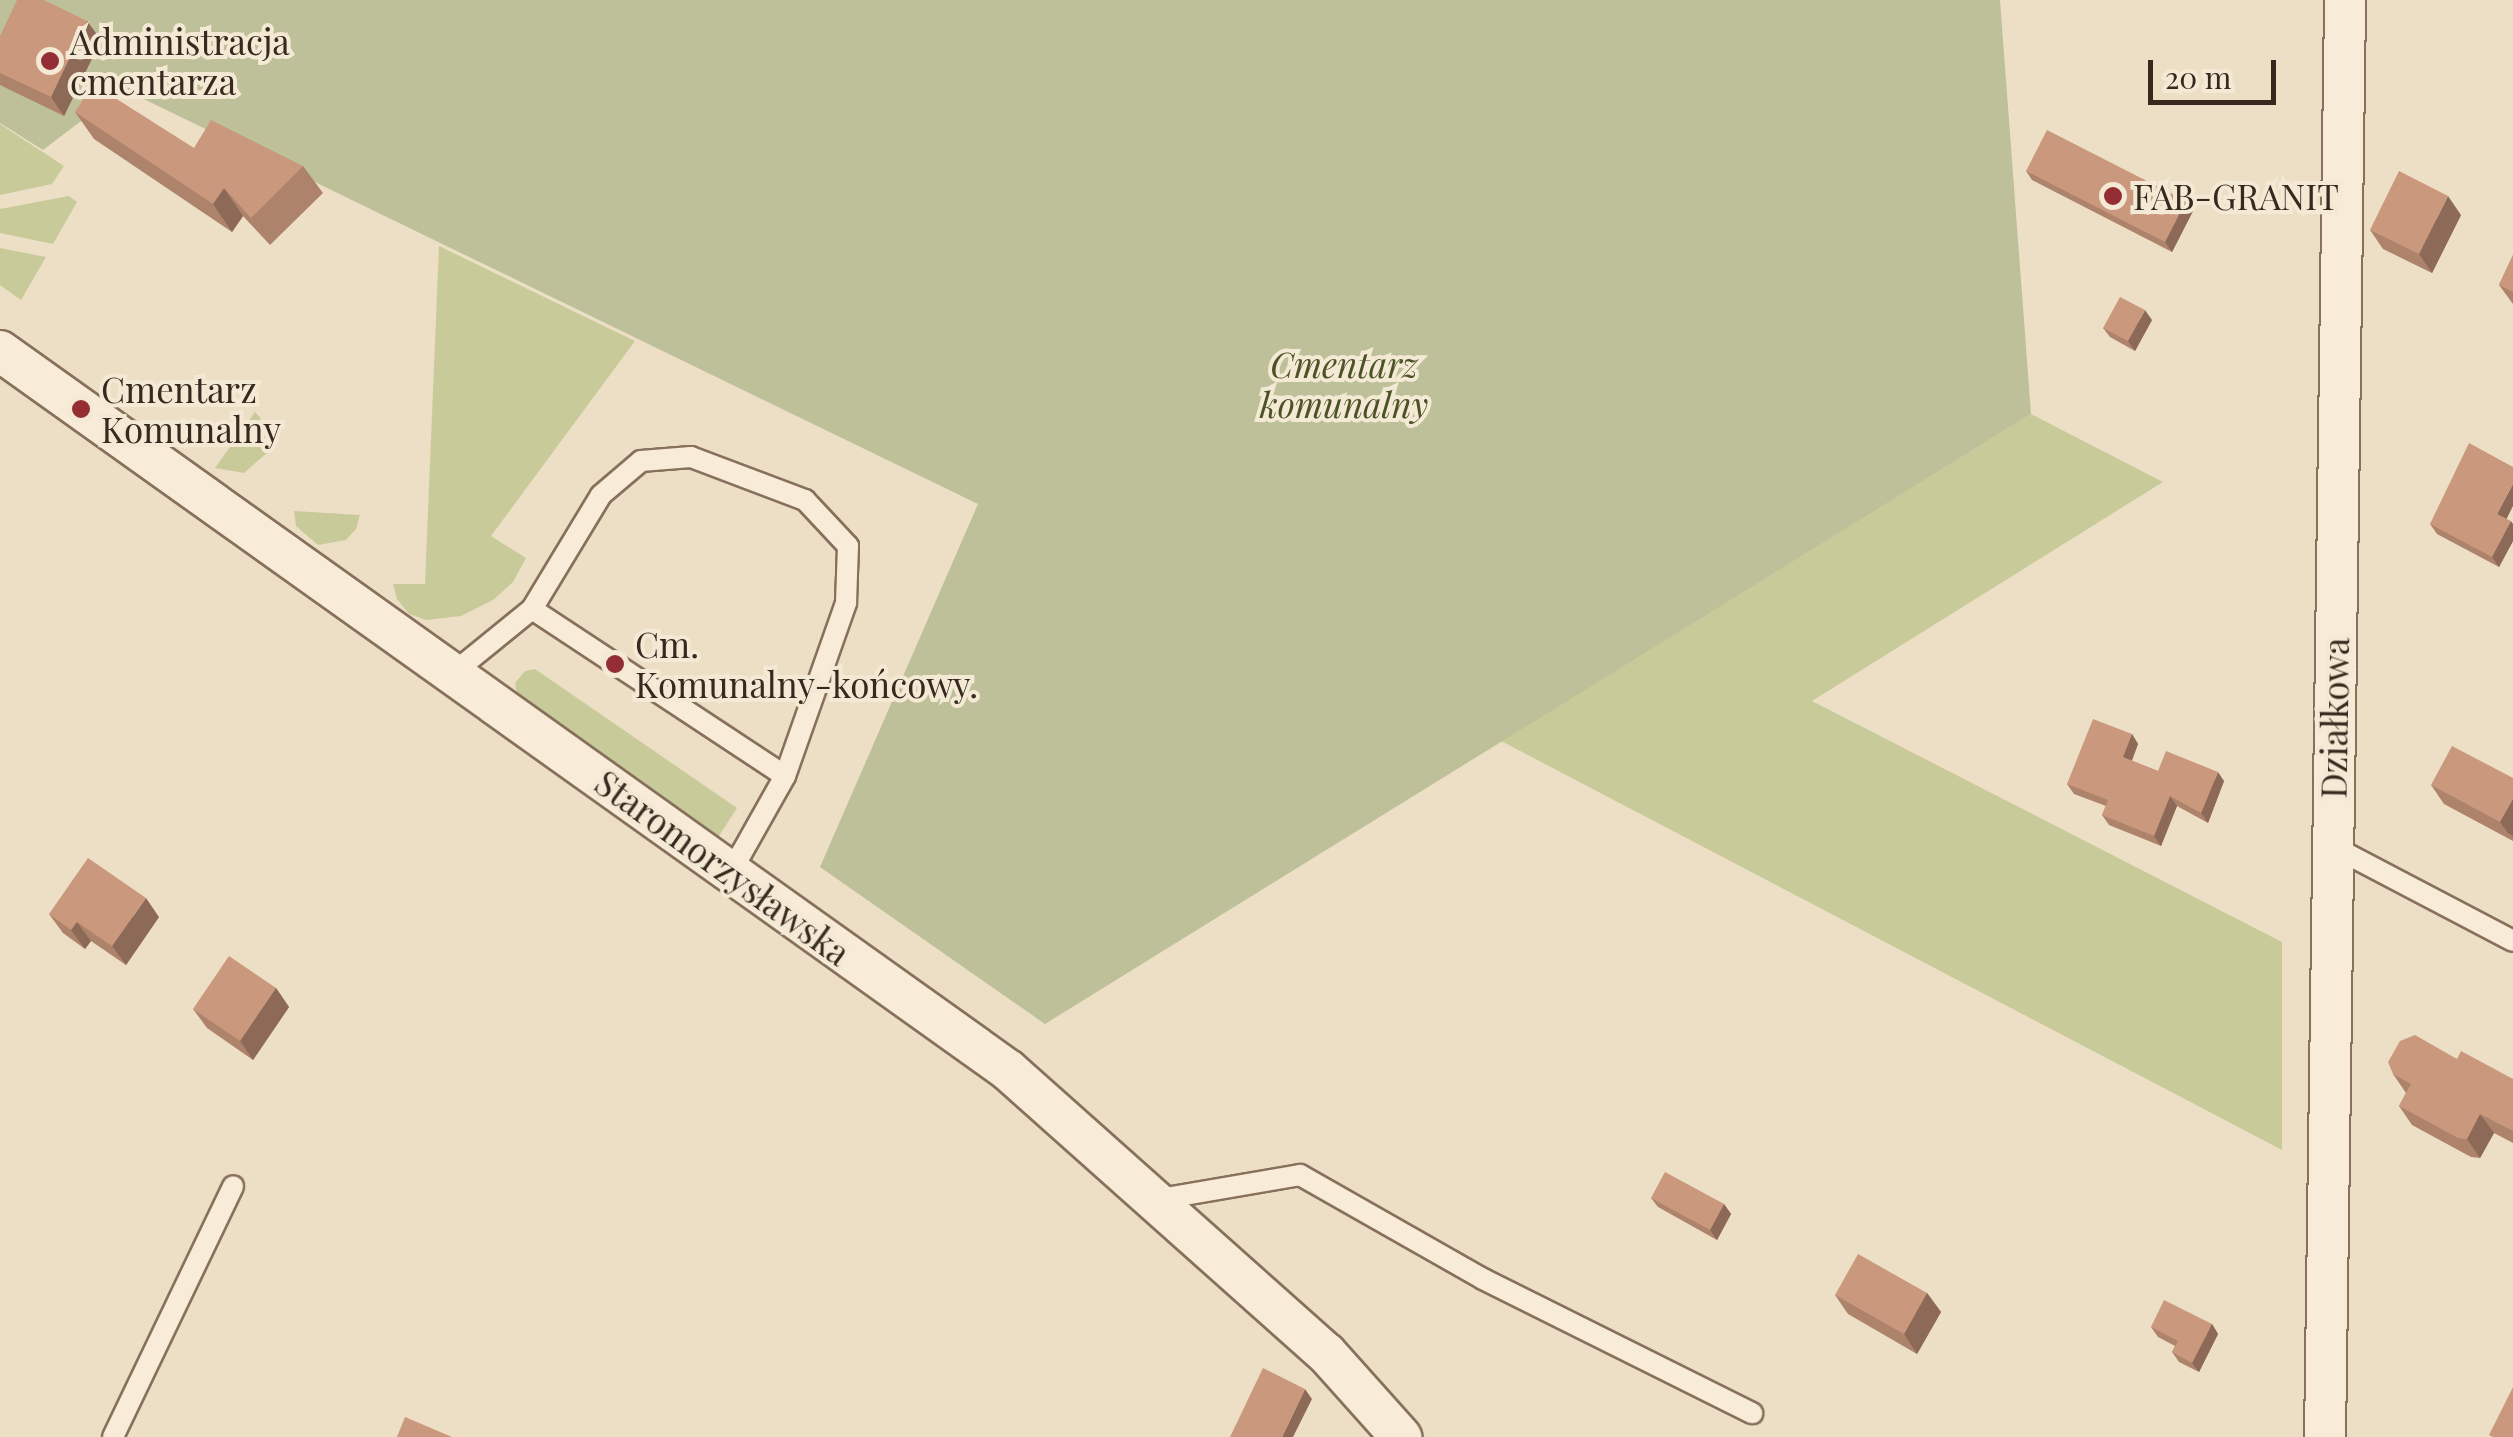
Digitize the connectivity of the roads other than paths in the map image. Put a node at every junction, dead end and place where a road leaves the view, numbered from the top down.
1 (2346, 0) edge
2 (0, 351) edge
3 (532, 609) junction
4 (452, 674) junction
5 (785, 776) junction
6 (2332, 846) junction
7 (730, 872) junction
8 (2513, 941) edge
9 (233, 1186) dead end
10 (1153, 1200) junction
11 (1752, 1414) dead end
12 (113, 1437) edge
13 (1401, 1437) edge
14 (2325, 1437) edge

1 - 6 street, Działkowa
2 - 4 street, Staromorzysławska
3 - 4 lane
3 - 5 lane
3 - 5 lane
4 - 7 street, Staromorzysławska
5 - 7 lane
6 - 8 lane
6 - 14 street, Działkowa
7 - 10 street, Staromorzysławska
9 - 12 lane
10 - 11 lane
10 - 13 street, Staromorzysławska

